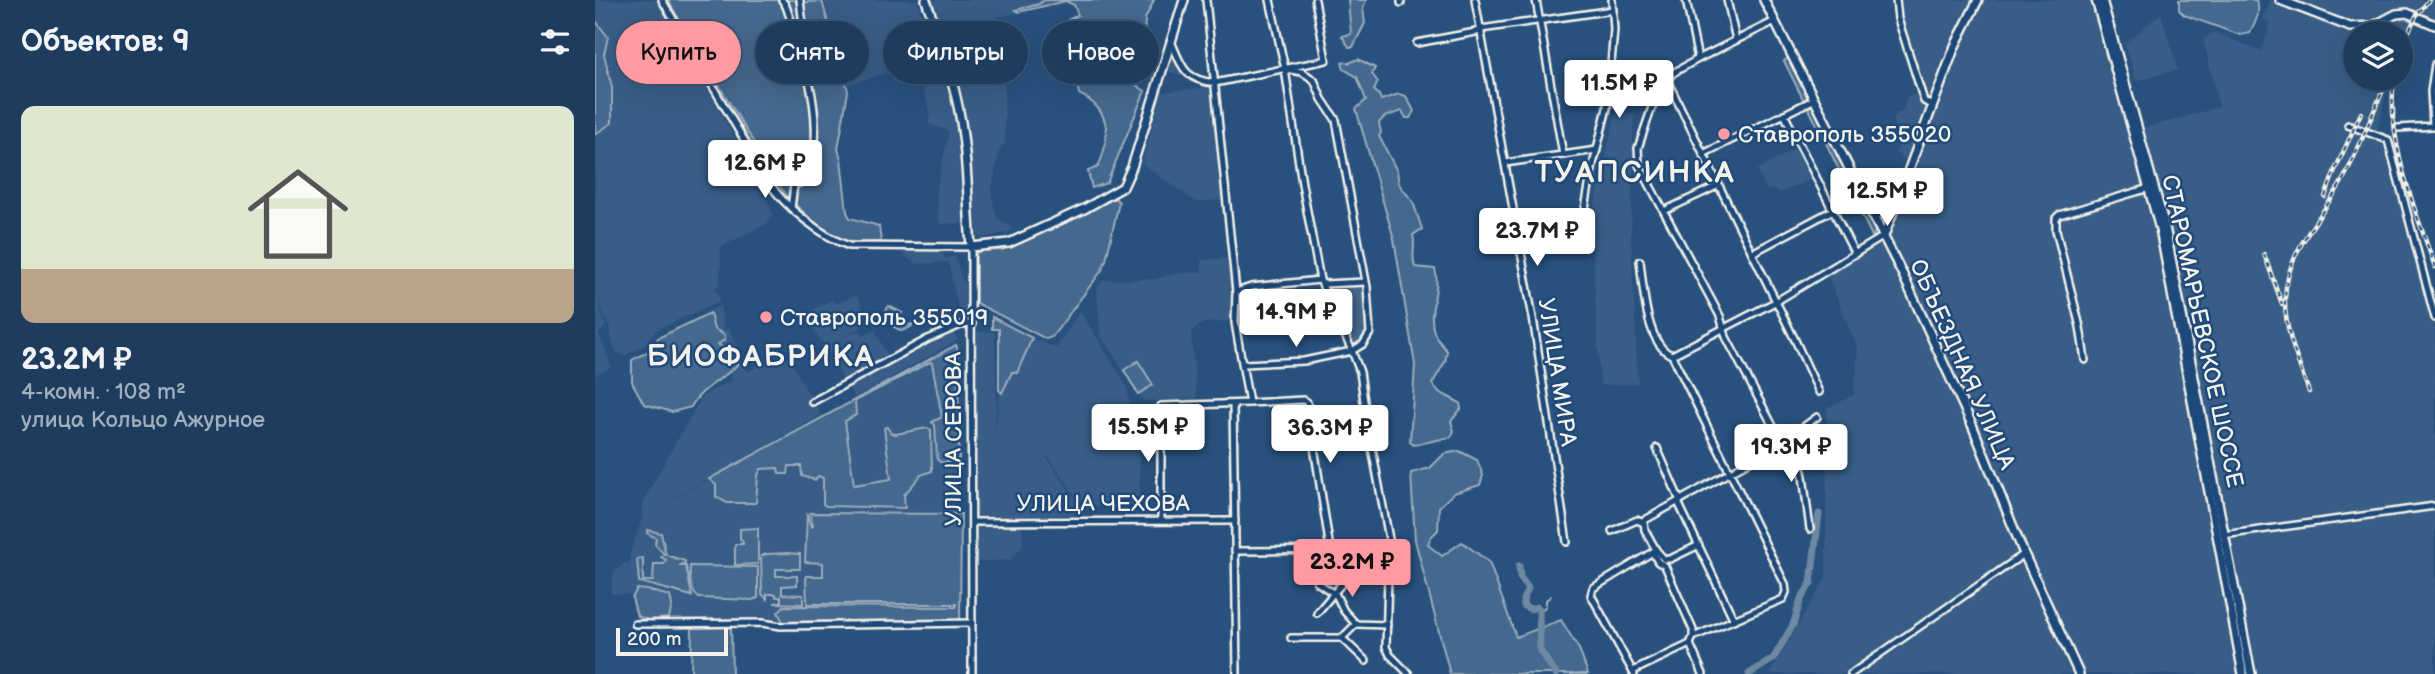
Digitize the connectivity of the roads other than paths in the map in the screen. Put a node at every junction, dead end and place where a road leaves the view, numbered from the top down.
1 (662, 0) edge
2 (782, 0) edge
3 (800, 0) edge
4 (926, 0) edge
5 (1184, 0) edge
6 (1206, 0) edge
7 (1270, 0) edge
8 (1315, 0) edge
9 (1475, 0) edge
10 (1536, 0) edge
11 (1612, 0) edge
12 (1686, 0) edge
13 (1727, 0) edge
14 (1764, 0) edge
15 (1896, 0) edge
16 (1978, 0) edge
17 (2096, 0) edge
18 (2102, 0) edge
19 (2280, 0) edge
20 (1613, 10) junction
21 (791, 21) edge
22 (802, 21) edge
23 (1775, 21) junction
24 (1540, 22) junction
25 (2435, 25) edge
26 (1481, 30) junction
27 (1736, 40) junction
28 (1171, 41) junction
29 (1417, 43) dead end
30 (1698, 59) junction
31 (2435, 64) edge
32 (1285, 69) junction
33 (1667, 80) junction
34 (1215, 83) junction
35 (811, 84) edge
36 (1815, 99) junction
37 (1932, 106) junction
38 (1784, 114) junction
39 (2348, 125) dead end
40 (2398, 128) dead end
41 (1597, 149) junction
42 (1563, 155) junction
43 (1703, 155) junction
44 (1505, 163) junction
45 (1719, 185) junction
46 (2149, 188) junction
47 (1893, 207) junction
48 (792, 208) junction
49 (1833, 210) junction
50 (1664, 211) junction
51 (1873, 213) junction
52 (1884, 236) junction
53 (1520, 246) junction
54 (971, 247) junction
55 (1752, 253) junction
56 (1855, 254) junction
57 (1640, 261) dead end
58 (1322, 282) junction
59 (1365, 282) junction
60 (1236, 292) junction
61 (1777, 301) junction
62 (2435, 318) edge
63 (972, 324) junction
64 (1723, 327) junction
65 (1352, 351) junction
66 (1672, 355) junction
67 (2085, 360) dead end
68 (1244, 364) junction
69 (1819, 392) dead end
70 (812, 402) dead end
71 (1249, 403) junction
72 (1233, 404) junction
73 (1817, 417) dead end
74 (1793, 434) junction
75 (1782, 443) junction
76 (1657, 448) dead end
77 (1731, 472) junction
78 (1679, 501) junction
79 (2435, 506) edge
80 (1161, 520) junction
81 (1235, 520) junction
82 (972, 522) junction
83 (1644, 523) junction
84 (1809, 530) dead end
85 (1612, 531) dead end
86 (2221, 536) junction
87 (1567, 542) dead end
88 (1697, 546) junction
89 (1330, 549) junction
90 (1656, 550) junction
91 (1235, 551) junction
92 (1389, 551) junction
93 (2024, 554) junction
94 (1665, 562) junction
95 (1344, 581) dead end
96 (1317, 582) dead end
97 (1333, 593) junction
98 (1317, 613) dead end
99 (1733, 618) junction
100 (972, 623) junction
101 (635, 624) dead end
102 (1356, 624) junction
103 (1387, 625) junction
104 (1693, 637) junction
105 (1291, 638) dead end
106 (1342, 638) junction
107 (1690, 644) junction
108 (1366, 661) dead end
109 (1632, 672) edge
110 (972, 674) edge
111 (1237, 674) edge
112 (1409, 674) edge
113 (1622, 674) edge
114 (1703, 674) edge
115 (1851, 674) edge
116 (2078, 674) edge
117 (2243, 674) edge
118 (2252, 674) edge

1 - 48 street
2 - 21 street
3 - 22 street
4 - 54 main road, УЛИЦА СЕРОВА
5 - 28 main road
6 - 34 street
7 - 32 street
8 - 32 street
9 - 26 street, УЛИЦА МИРА
10 - 24 street
11 - 20 street
12 - 30 street
13 - 27 street
14 - 23 main road, ОБЪЕЗДНАЯ УЛИЦА
15 - 37 street
16 - 37 main road
17 - 46 main road, СТАРОМАРЬЕВСКОЕ ШОССЕ
18 - 86 main road, СТАРОМАРЬЕВСКОЕ ШОССЕ
19 - 25 main road
20 - 24 street
20 - 41 street
23 - 27 street
23 - 36 main road, ОБЪЕЗДНАЯ УЛИЦА
24 - 26 street
24 - 42 street
26 - 29 street
26 - 44 street, УЛИЦА МИРА
27 - 30 street
28 - 34 street
28 - 54 main road
30 - 33 street
31 - 40 street
32 - 34 street
32 - 58 street
32 - 59 street
33 - 43 street
33 - 50 street
34 - 60 street
35 - 48 street
36 - 38 street
36 - 51 main road, ОБЪЕЗДНАЯ УЛИЦА
37 - 47 main road
38 - 43 street
38 - 49 street
39 - 62 street
41 - 42 street
41 - 53 street
42 - 44 street
43 - 45 street
44 - 53 street, УЛИЦА МИРА
45 - 50 street
45 - 55 street
46 - 67 street
46 - 86 main road, СТАРОМАРЬЕВСКОЕ ШОССЕ
47 - 51 main road
47 - 52 main road
48 - 54 street
49 - 55 street
49 - 56 street
50 - 64 street
51 - 52 main road, ОБЪЕЗДНАЯ УЛИЦА
52 - 56 street
52 - 93 main road, ОБЪЕЗДНАЯ УЛИЦА
53 - 87 street, УЛИЦА МИРА
54 - 63 street, УЛИЦА СЕРОВА
55 - 61 street
56 - 61 street
57 - 66 street
58 - 59 street
58 - 60 street
58 - 65 street
59 - 65 street
60 - 68 street
61 - 64 street
61 - 69 street
63 - 70 street
63 - 82 street, УЛИЦА СЕРОВА
64 - 66 street
64 - 75 street
65 - 68 street
65 - 92 street
66 - 77 street
68 - 71 street
71 - 72 street
71 - 89 street
72 - 80 street
72 - 81 street
73 - 74 street
74 - 75 street
74 - 84 street
75 - 77 street
76 - 78 street
77 - 78 street
77 - 99 street
78 - 83 street
78 - 88 street
79 - 86 street
80 - 81 street, УЛИЦА ЧЕХОВА
80 - 82 street, УЛИЦА ЧЕХОВА
81 - 91 street
82 - 100 street, УЛИЦА СЕРОВА
83 - 85 street
83 - 90 street
86 - 117 main road, СТАРОМАРЬЕВСКОЕ ШОССЕ
86 - 118 main road, СТАРОМАРЬЕВСКОЕ ШОССЕ
88 - 94 street
88 - 99 street
89 - 91 street
89 - 92 street
90 - 94 street
90 - 109 street
91 - 111 street
92 - 103 street
93 - 115 street
93 - 116 main road, ОБЪЕЗДНАЯ УЛИЦА
94 - 104 street
95 - 97 street
96 - 97 street
97 - 98 street
97 - 102 street
99 - 104 street
100 - 101 street
100 - 110 street, УЛИЦА СЕРОВА
102 - 103 street
102 - 106 street
103 - 112 street
104 - 107 street
105 - 106 street
106 - 108 street
107 - 109 street
107 - 114 street
109 - 113 street

